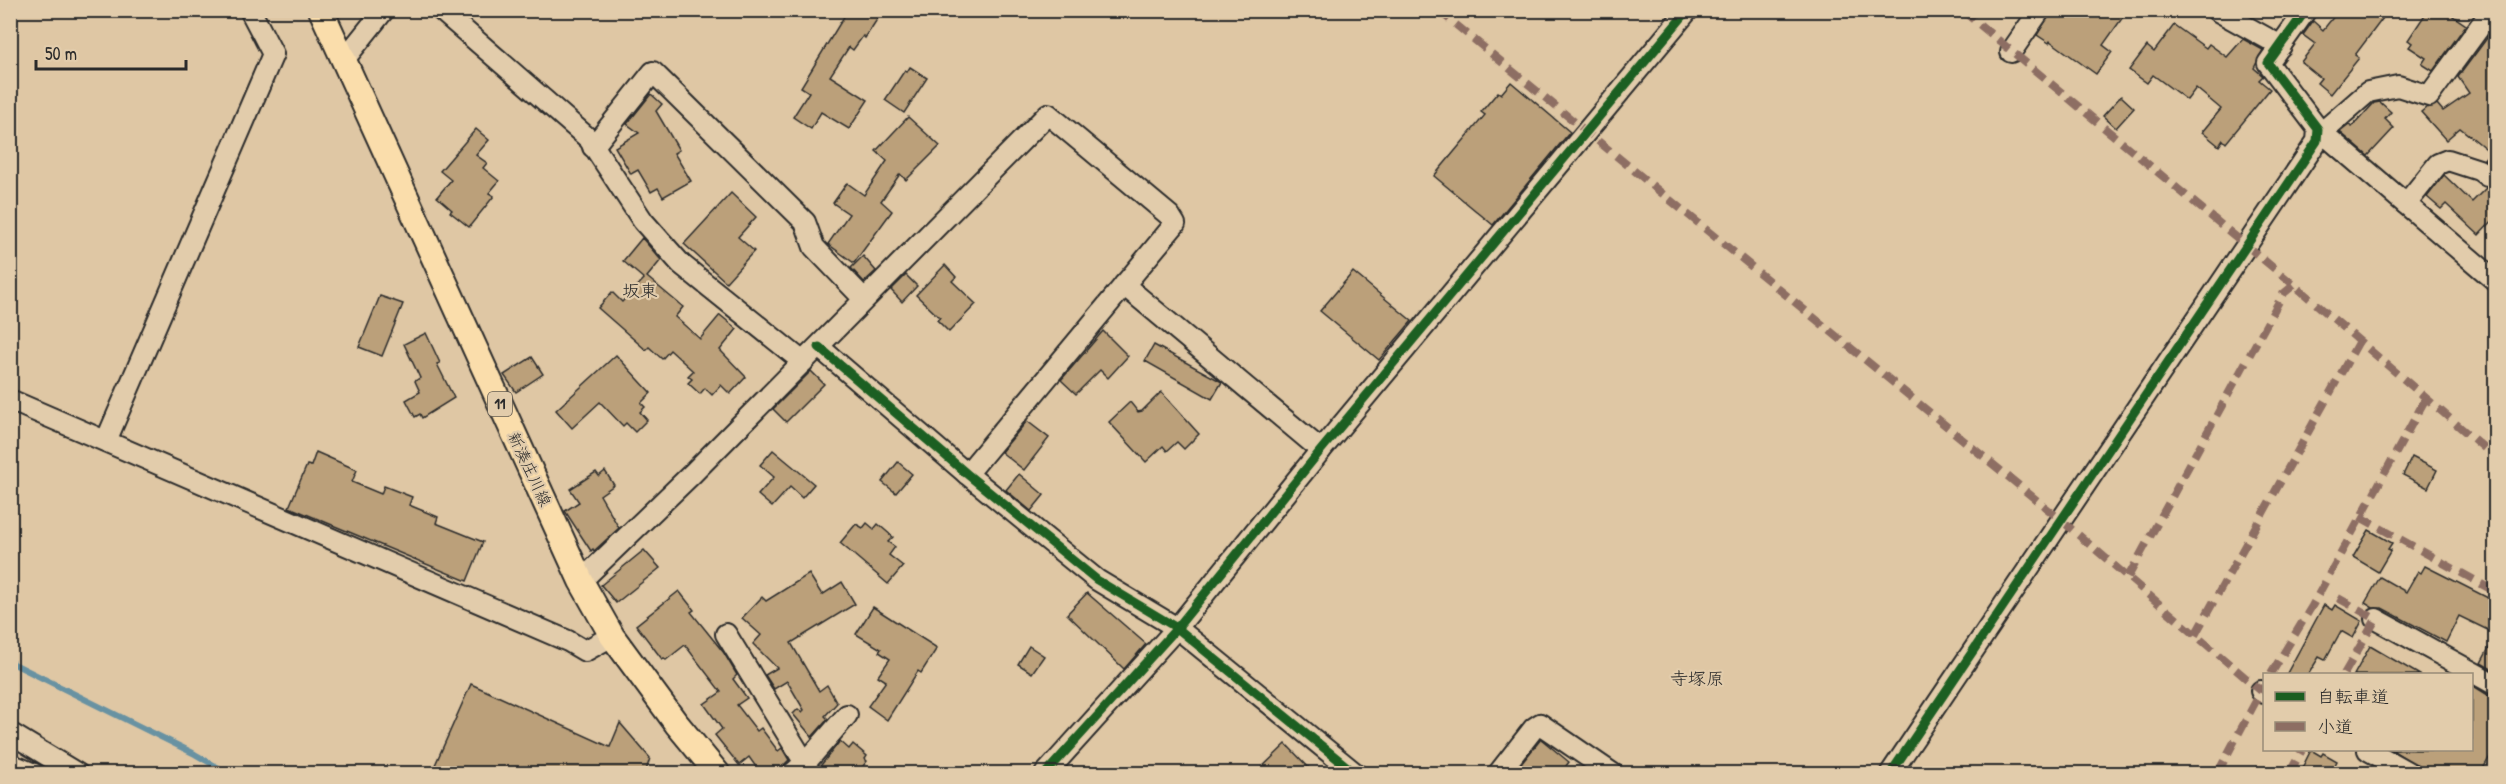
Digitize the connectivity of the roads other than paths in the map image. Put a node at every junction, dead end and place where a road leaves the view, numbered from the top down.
1 (250, 10) edge
2 (321, 10) edge
3 (384, 10) edge
4 (441, 10) edge
5 (1688, 10) edge
6 (2040, 10) edge
7 (2216, 10) edge
8 (2306, 10) edge
9 (2492, 10) edge
10 (2281, 46) junction
11 (2012, 52) dead end
12 (343, 61) junction
13 (2320, 130) junction
14 (594, 147) junction
15 (2496, 172) edge
16 (2406, 204) junction
17 (2496, 281) edge
18 (1124, 285) junction
19 (864, 299) junction
20 (819, 347) junction
21 (803, 362) junction
22 (10, 400) edge
23 (106, 441) junction
24 (1322, 450) junction
25 (967, 474) junction
26 (581, 581) junction
27 (2376, 620) dead end
28 (1177, 628) junction
29 (726, 634) dead end
30 (612, 636) junction
31 (2496, 685) edge
32 (847, 715) dead end
33 (10, 733) edge
34 (2370, 751) edge
35 (10, 764) edge
36 (798, 768) edge
37 (1506, 770) edge
38 (34, 774) edge
39 (78, 774) edge
40 (718, 774) edge
41 (1045, 774) edge
42 (1356, 774) edge
43 (1613, 774) edge
44 (1890, 774) edge
45 (2411, 774) edge

1 - 23 street
2 - 12 main road, 新湊庄川線 / 11
3 - 12 street
4 - 14 street
5 - 24 street
6 - 11 street
7 - 10 street
8 - 10 street
9 - 13 street
10 - 13 street
12 - 26 main road, 新湊庄川線 / 11
13 - 16 street
13 - 44 street
14 - 19 street
14 - 21 street
15 - 16 street
16 - 17 street
18 - 19 street
18 - 24 street
18 - 25 street
19 - 20 street
20 - 21 street
20 - 25 street
21 - 26 street
22 - 23 street
23 - 30 street
24 - 28 street
25 - 28 street
26 - 30 main road, 新湊庄川線 / 11
27 - 31 street
28 - 41 street
28 - 42 street
29 - 36 street
30 - 40 main road, 新湊庄川線 / 11
32 - 36 street
33 - 39 street
34 - 45 street
35 - 38 street
37 - 43 street

